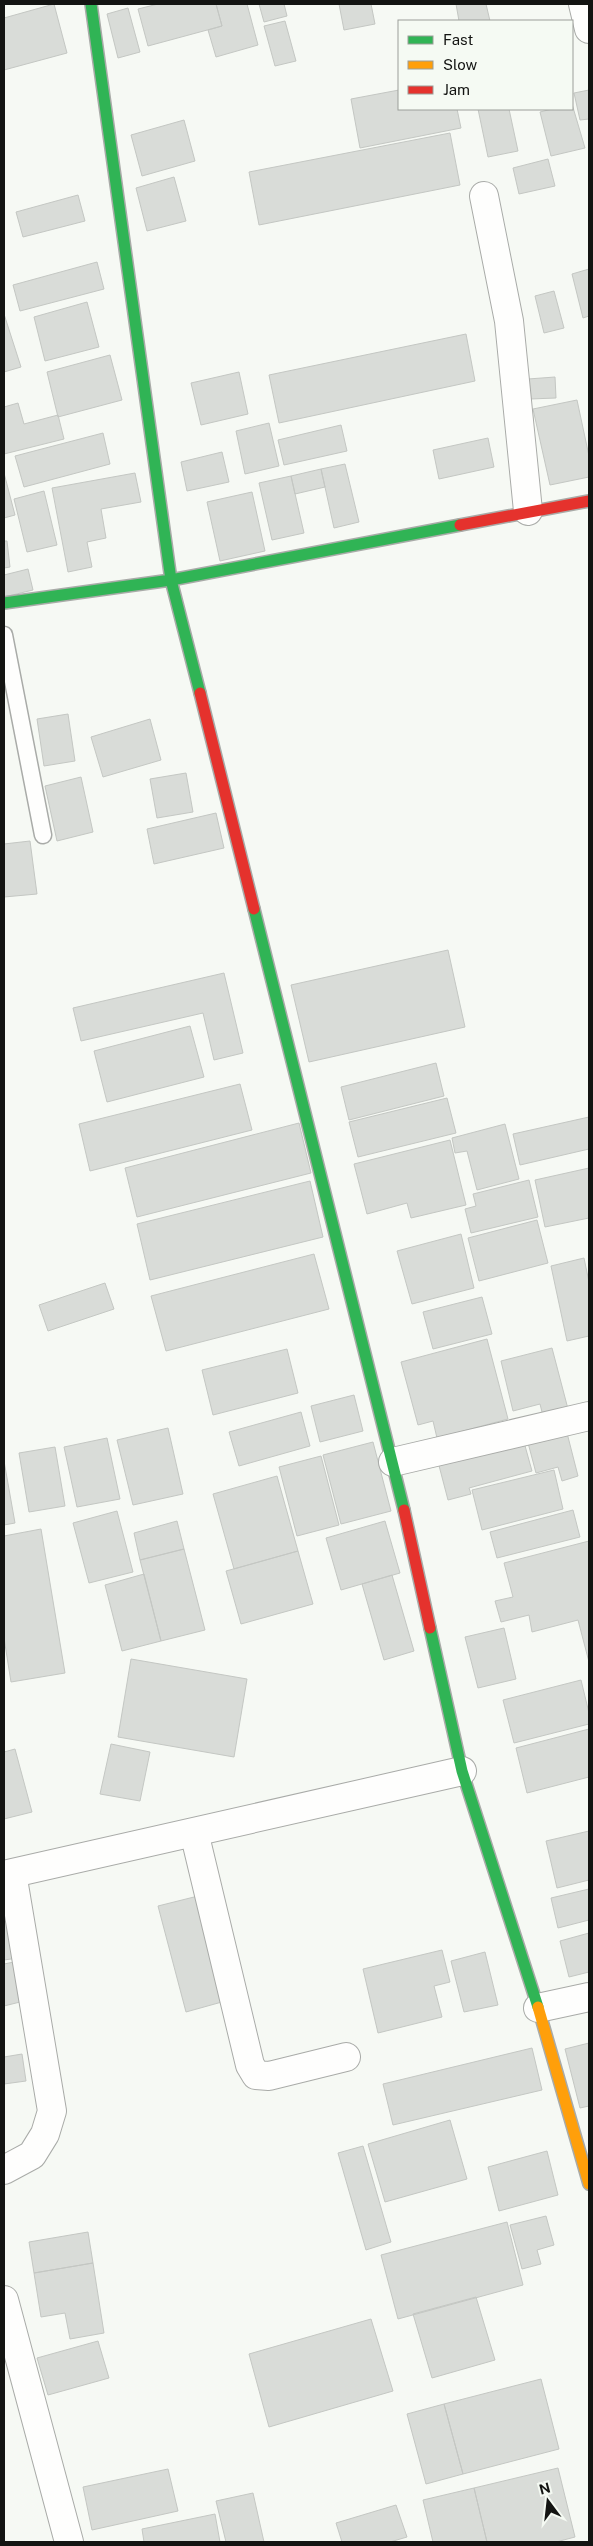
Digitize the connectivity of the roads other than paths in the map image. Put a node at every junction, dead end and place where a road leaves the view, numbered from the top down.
1 (91, 4) edge
2 (583, 4) edge
3 (589, 29) edge
4 (484, 196) dead end
5 (589, 501) edge
6 (528, 511) junction
7 (170, 580) junction
8 (4, 603) edge
9 (4, 635) edge
10 (43, 836) dead end
11 (589, 1416) edge
12 (393, 1462) junction
13 (462, 1771) junction
14 (194, 1832) junction
15 (8, 1874) edge
16 (589, 1997) edge
17 (538, 2008) junction
18 (346, 2057) dead end
19 (4, 2170) edge
20 (589, 2184) edge
21 (4, 2300) edge
22 (69, 2542) edge

1 - 7 street
2 - 3 street
4 - 6 street
5 - 6 street
6 - 7 street
7 - 8 street
7 - 12 street
9 - 10 lane
11 - 12 street
12 - 13 street
13 - 14 street
13 - 17 street
14 - 15 street
14 - 18 street
15 - 19 street
16 - 17 street
17 - 20 street
21 - 22 street

